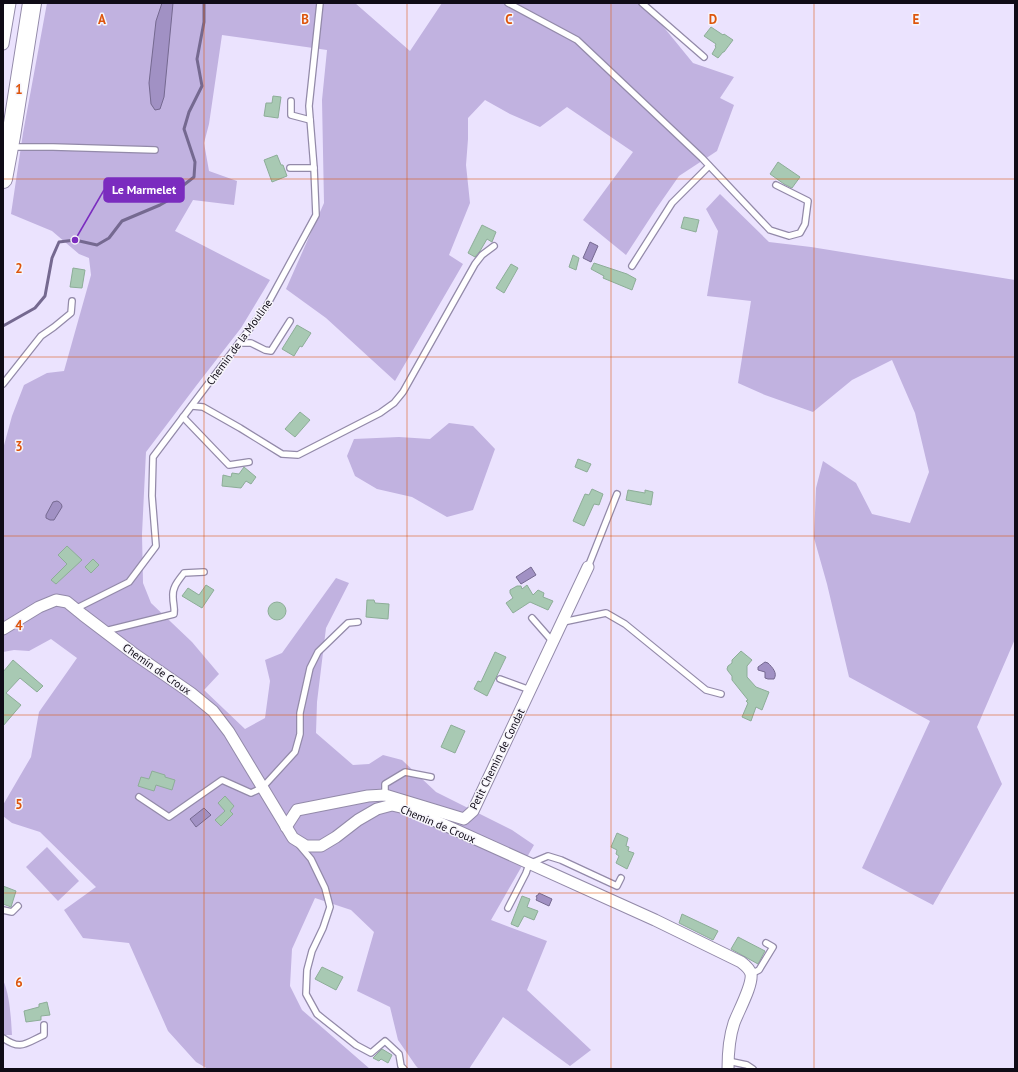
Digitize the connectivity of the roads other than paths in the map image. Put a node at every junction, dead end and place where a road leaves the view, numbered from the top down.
1 (10, 3) edge
2 (32, 3) edge
3 (320, 3) edge
4 (508, 3) edge
5 (642, 3) edge
6 (3, 44) edge
7 (704, 58) dead end
8 (291, 101) dead end
9 (310, 120) junction
10 (9, 147) junction
11 (155, 150) dead end
12 (709, 166) junction
13 (290, 168) dead end
14 (314, 168) junction
15 (3, 179) edge
16 (776, 185) dead end
17 (494, 246) dead end
18 (632, 266) dead end
19 (72, 302) dead end
20 (290, 321) dead end
21 (239, 344) junction
22 (3, 384) edge
23 (192, 406) junction
24 (184, 417) junction
25 (249, 462) dead end
26 (617, 494) dead end
27 (588, 567) joint
28 (204, 572) dead end
29 (75, 609) junction
30 (532, 618) dead end
31 (358, 622) dead end
32 (563, 622) junction
33 (3, 629) edge
34 (104, 631) junction
35 (553, 642) junction
36 (500, 679) dead end
37 (531, 690) junction
38 (721, 694) dead end
39 (431, 777) dead end
40 (262, 788) junction
41 (385, 795) junction
42 (139, 797) dead end
43 (286, 827) junction
44 (293, 838) junction
45 (529, 864) junction
46 (621, 878) dead end
47 (18, 906) dead end
48 (508, 908) dead end
49 (3, 910) edge
50 (766, 943) dead end
51 (751, 974) junction
52 (44, 1025) dead end
53 (3, 1038) edge
54 (728, 1065) edge
55 (404, 1069) edge
56 (752, 1069) edge

1 - 6 street
2 - 10 main road
3 - 9 lane, Chemin de la Mouline
4 - 12 lane
5 - 7 lane
8 - 9 lane
9 - 14 lane, Chemin de la Mouline
10 - 11 lane
10 - 15 main road
12 - 16 lane
12 - 18 lane
13 - 14 lane
14 - 21 lane, Chemin de la Mouline
17 - 23 lane
19 - 22 lane
20 - 21 lane
21 - 23 lane, Chemin de la Mouline
23 - 24 lane, Chemin de la Mouline
24 - 25 lane
24 - 29 lane, Chemin de la Mouline
26 - 27 lane
27 - 32 street, Petit Chemin de Condat
28 - 34 lane
29 - 33 street, Chemin de Croux
29 - 34 street, Chemin de Croux
30 - 35 lane
31 - 40 lane
32 - 35 street, Petit Chemin de Condat
32 - 38 lane
34 - 40 street, Chemin de Croux
35 - 37 street, Petit Chemin de Condat
36 - 37 lane
37 - 41 street, Petit Chemin de Condat
39 - 41 lane
40 - 42 lane
40 - 43 street, Chemin de Croux
41 - 43 street, Petit Chemin de Condat
43 - 44 street, Chemin de Croux
44 - 45 street, Chemin de Croux
44 - 55 lane
45 - 46 lane
45 - 48 lane
45 - 51 street, Chemin de Croux
47 - 49 lane
50 - 51 lane
51 - 54 street
52 - 53 lane
54 - 56 lane

